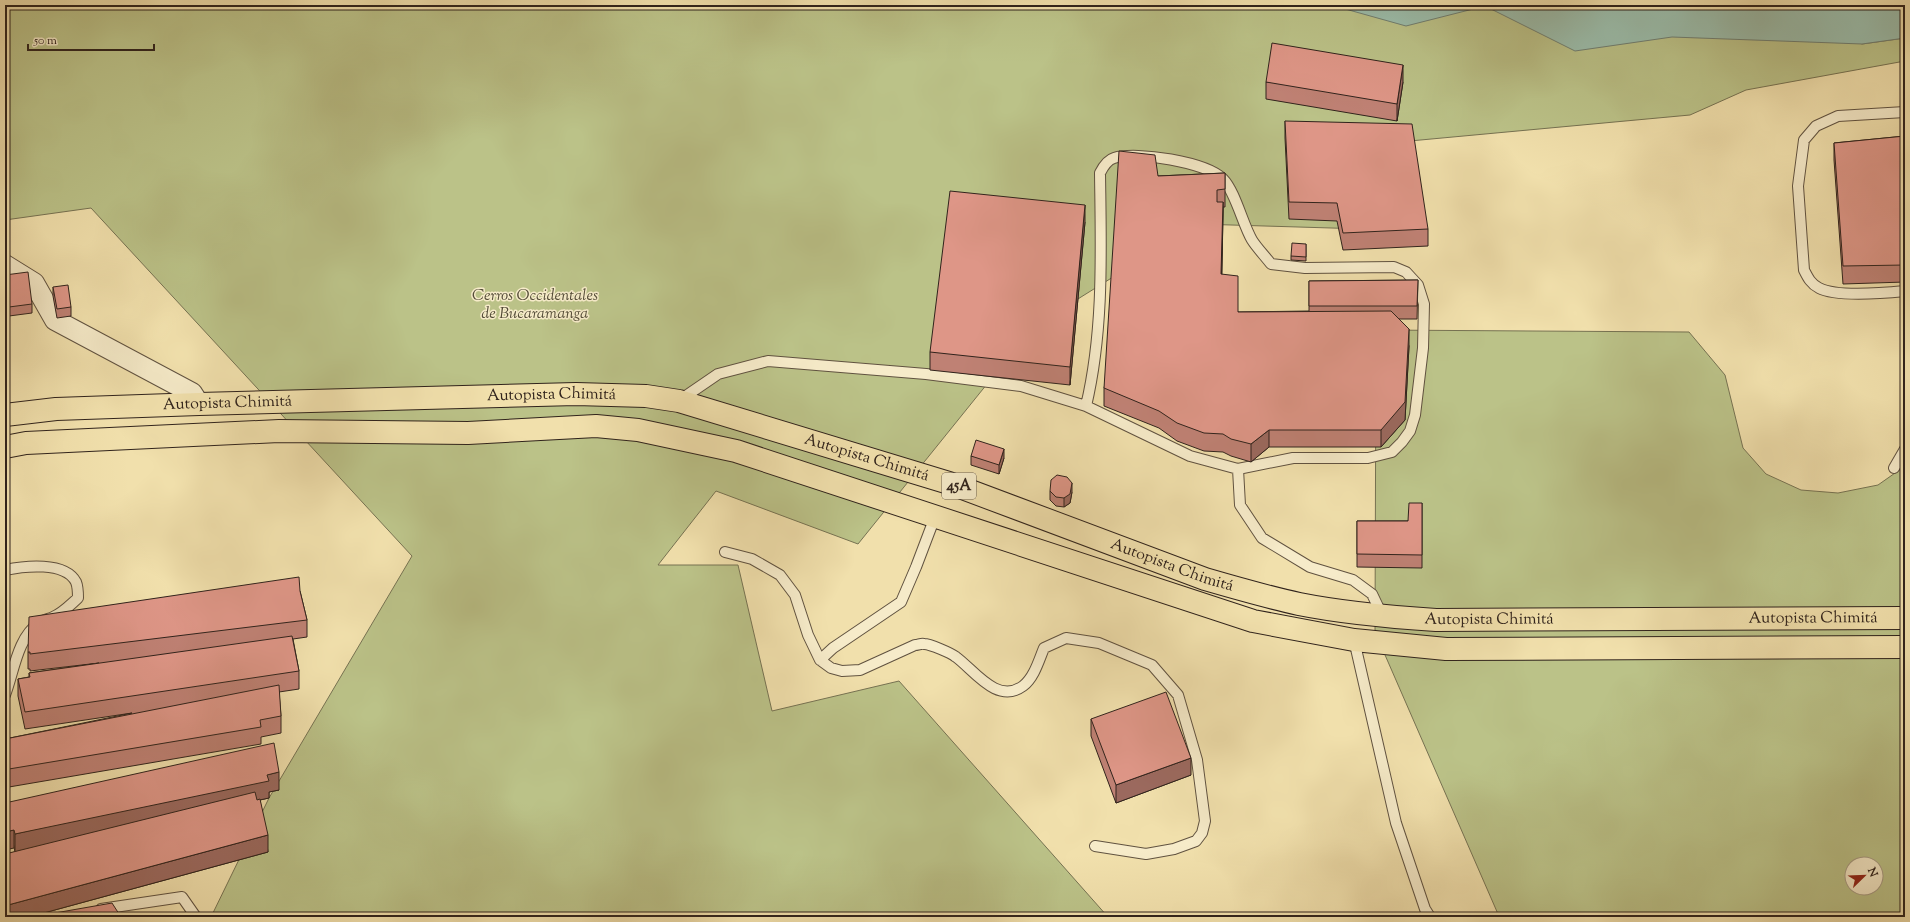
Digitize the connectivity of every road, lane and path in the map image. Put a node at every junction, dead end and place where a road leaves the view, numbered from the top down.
1 (1905, 112) edge
2 (5, 265) edge
3 (1905, 291) edge
4 (679, 401) junction
5 (199, 404) junction
6 (1086, 406) junction
7 (5, 415) edge
8 (5, 447) edge
9 (1905, 449) edge
10 (1894, 468) dead end
11 (1238, 469) junction
12 (934, 517) junction
13 (726, 552) dead end
14 (5, 570) edge
15 (1383, 617) junction
16 (1905, 618) edge
17 (1354, 640) junction
18 (1905, 647) edge
19 (820, 660) junction
20 (5, 695) edge
21 (1095, 846) dead end
22 (92, 911) edge
23 (196, 917) edge
24 (1430, 917) edge

1 - 3 lane
2 - 5 street
4 - 5 highway, Autopista Chimitá / 45A
4 - 6 lane
4 - 15 highway, Autopista Chimitá / 45A
5 - 7 highway, Autopista Chimitá / 45A
6 - 11 lane
6 - 11 lane
8 - 12 highway, Autopista Chimitá / 45A
9 - 10 lane
11 - 15 lane
12 - 17 highway, Autopista Chimitá / 45A
12 - 19 lane
13 - 19 lane
14 - 20 lane
15 - 16 highway, Autopista Chimitá / 45A
17 - 18 highway, Autopista Chimitá / 45A
17 - 24 lane
19 - 21 lane
22 - 23 lane

